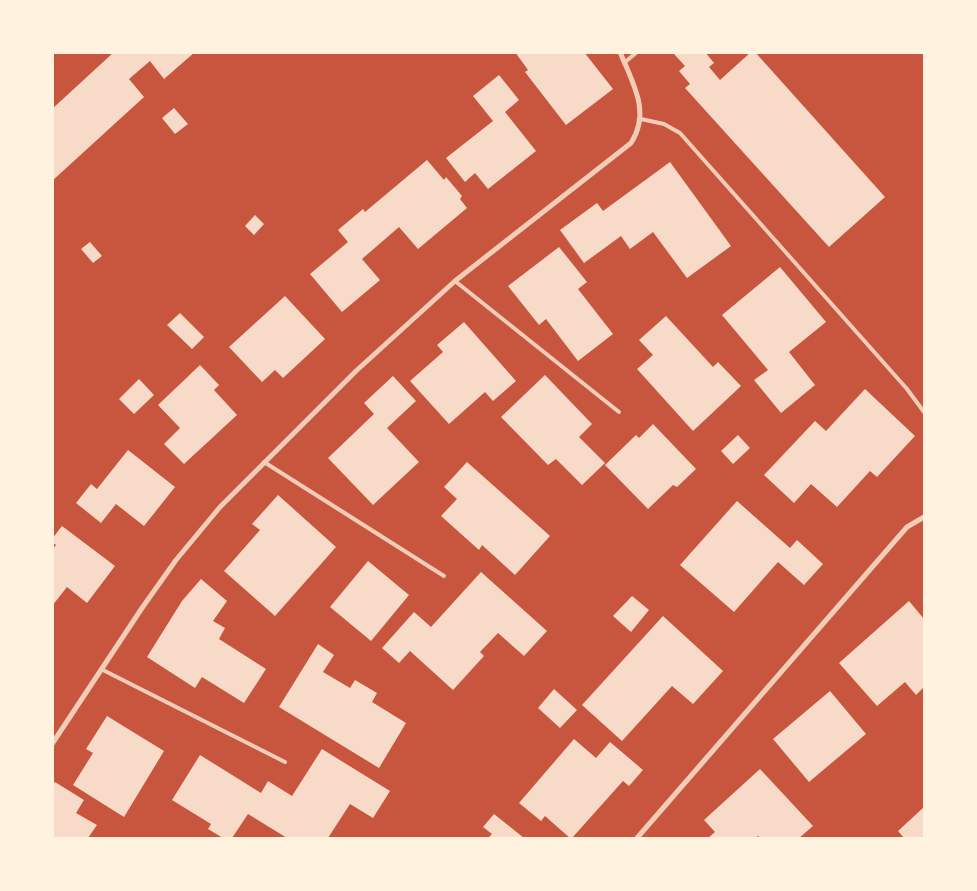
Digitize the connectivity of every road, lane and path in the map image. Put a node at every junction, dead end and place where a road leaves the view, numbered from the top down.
1 (620, 52) edge
2 (636, 52) edge
3 (624, 63) junction
4 (641, 119) junction
5 (455, 281) junction
6 (619, 412) dead end
7 (924, 412) edge
8 (264, 462) junction
9 (924, 517) edge
10 (444, 576) dead end
11 (101, 669) junction
12 (52, 744) edge
13 (284, 762) dead end
14 (636, 838) edge

1 - 3 street
2 - 3 lane
3 - 4 street
4 - 5 street
4 - 7 lane
5 - 6 lane
5 - 8 street
8 - 10 lane
8 - 11 street
9 - 14 street
11 - 12 street
11 - 13 lane

